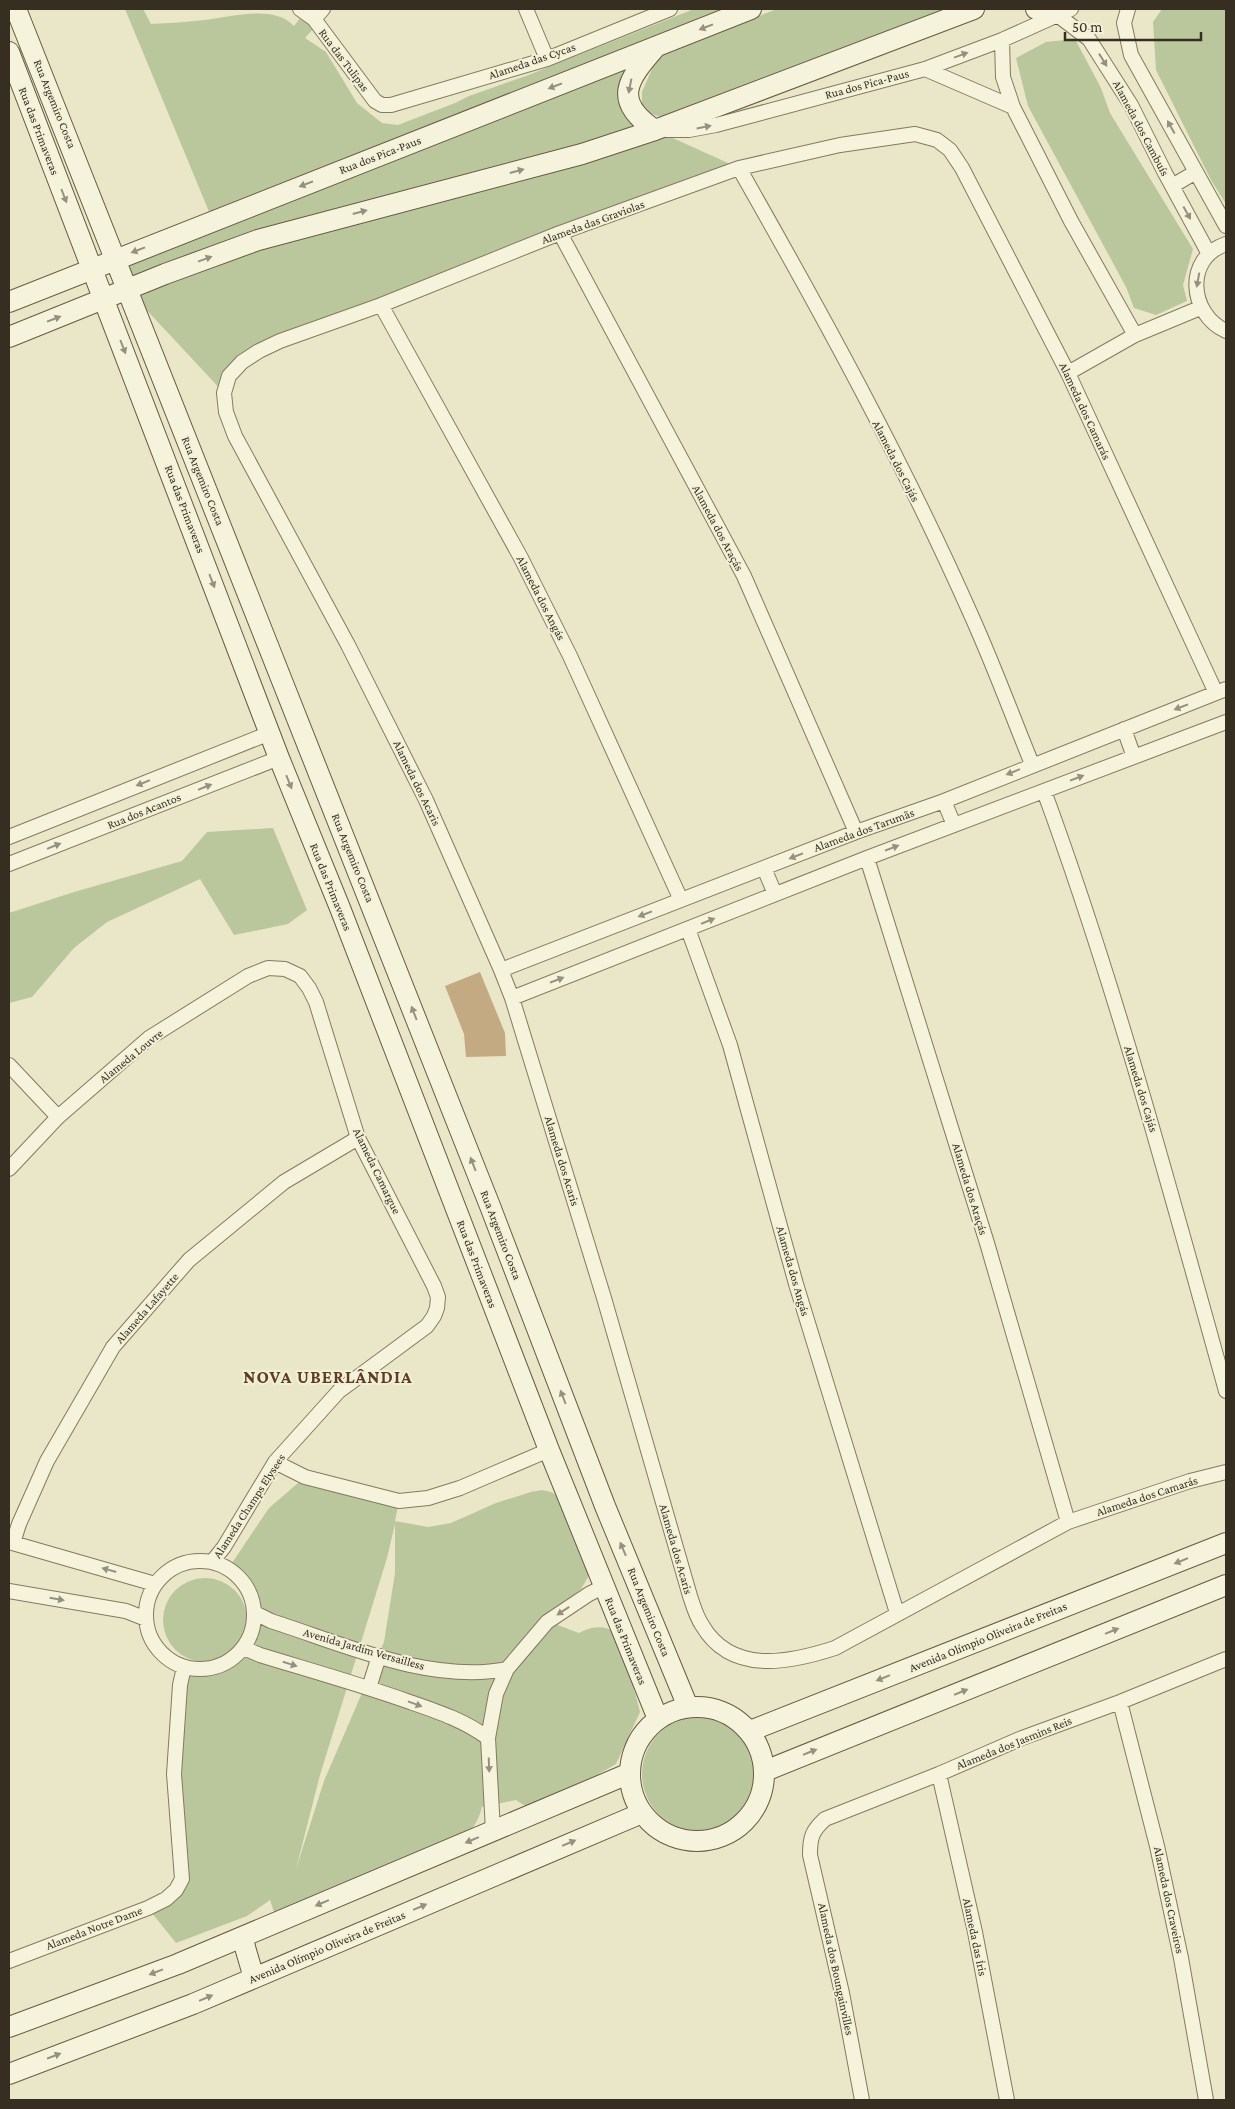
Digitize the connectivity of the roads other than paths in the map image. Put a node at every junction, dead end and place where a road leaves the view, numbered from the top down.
1 (16, 9) edge
2 (300, 9) edge
3 (526, 9) edge
4 (670, 9) edge
5 (751, 9) edge
6 (974, 9) edge
7 (1036, 9) edge
8 (1128, 9) edge
9 (1064, 12) edge
10 (318, 14) edge
11 (1002, 40) junction
12 (656, 46) junction
13 (9, 52) edge
14 (547, 59) junction
15 (925, 69) junction
16 (15, 88) edge
17 (1153, 94) junction
18 (391, 105) joint
19 (1131, 105) junction
20 (1013, 107) junction
21 (655, 130) junction
22 (937, 140) joint
23 (739, 168) junction
24 (1196, 172) junction
25 (1172, 186) junction
26 (1226, 226) edge
27 (560, 233) junction
28 (1226, 244) edge
29 (1209, 254) junction
30 (115, 259) junction
31 (91, 268) junction
32 (127, 290) junction
33 (105, 300) junction
34 (9, 302) edge
35 (381, 305) junction
36 (1200, 308) junction
37 (1226, 331) edge
38 (1135, 335) junction
39 (9, 337) edge
40 (259, 351) joint
41 (1068, 373) junction
42 (1221, 691) edge
43 (1226, 724) edge
44 (1124, 729) junction
45 (270, 733) junction
46 (1134, 756) junction
47 (279, 758) junction
48 (1032, 764) junction
49 (1044, 790) junction
50 (944, 801) junction
51 (954, 825) junction
52 (856, 832) junction
53 (9, 837) edge
54 (867, 858) junction
55 (9, 864) edge
56 (764, 868) junction
57 (775, 894) junction
58 (681, 900) junction
59 (688, 929) junction
60 (501, 970) junction
61 (300, 976) joint
62 (512, 998) junction
63 (9, 1065) edge
64 (58, 1117) junction
65 (358, 1138) junction
66 (9, 1169) edge
67 (490, 1206) junction
68 (459, 1217) junction
69 (437, 1308) joint
70 (1226, 1392) edge
71 (549, 1450) junction
72 (275, 1462) junction
73 (1226, 1472) edge
74 (605, 1506) junction
75 (574, 1510) junction
76 (1068, 1522) junction
77 (11, 1542) edge
78 (1226, 1543) edge
79 (212, 1562) junction
80 (156, 1584) junction
81 (1226, 1585) edge
82 (605, 1586) junction
83 (9, 1591) edge
84 (254, 1613) junction
85 (897, 1613) junction
86 (146, 1619) junction
87 (244, 1648) junction
88 (379, 1656) junction
89 (1226, 1659) edge
90 (184, 1667) junction
91 (507, 1669) junction
92 (369, 1688) junction
93 (1120, 1702) junction
94 (688, 1707) junction
95 (658, 1719) junction
96 (750, 1731) junction
97 (488, 1738) junction
98 (765, 1771) junction
99 (630, 1773) junction
100 (939, 1774) junction
101 (642, 1813) junction
102 (493, 1832) junction
103 (810, 1839) joint
104 (242, 1937) junction
105 (9, 1961) edge
106 (254, 1978) junction
107 (9, 2027) edge
108 (9, 2074) edge
109 (862, 2100) edge
110 (1007, 2100) edge
111 (1206, 2100) edge

1 - 30 street, Rua Argemiro Costa
2 - 10 street, Rua das Tulipas
3 - 14 street
4 - 14 street, Alameda das Cycas
5 -> 12 street, Rua dos Pica-Paus
6 - 21 street, Rua dos Pica-Paus
7 - 9 street
8 - 17 street, Alameda dos Cambuís
9 - 11 street, Rua dos Pica-Paus
9 -> 19 street, Alameda dos Cambuís
10 - 18 street, Rua das Tulipas
15 -> 11 street, Rua dos Pica-Paus
11 - 20 street
12 -> 21 street
12 -> 30 street, Rua dos Pica-Paus
13 - 16 street, Rua das Primaveras
14 - 18 street, Alameda das Cycas
15 - 20 street
21 -> 15 street, Rua dos Pica-Paus
16 -> 31 street, Rua das Primaveras
17 - 19 street
24 -> 17 street, Alameda dos Cambuís
19 - 25 street, Alameda dos Cambuís
20 - 38 street
32 -> 21 street, Rua dos Pica-Paus
22 - 23 street, Alameda das Graviolas
22 - 41 street, Alameda dos Camarás
23 - 27 street, Alameda das Graviolas
23 - 48 street, Alameda dos Cajás
24 - 25 street
24 - 26 street, Alameda dos Cambuís
25 -> 29 street, Alameda dos Cambuís
27 - 35 street, Alameda das Graviolas
27 - 52 street, Alameda dos Araçás
28 - 29 street
29 -> 36 street
30 - 31 street, Rua dos Pica-Paus
30 - 32 street, Rua Argemiro Costa
31 - 33 street, Rua das Primaveras
31 - 34 street, Rua dos Pica-Paus
32 - 33 street, Rua dos Pica-Paus
67 -> 32 street, Rua Argemiro Costa
39 -> 33 street, Rua dos Pica-Paus
33 -> 45 street, Rua das Primaveras
35 - 40 street, Alameda das Graviolas
35 - 58 street, Alameda dos Angás
36 - 37 street
36 - 38 street
38 - 41 street
40 - 60 street, Alameda dos Acaris
41 - 42 street, Alameda dos Camarás
42 -> 44 street, Alameda dos Tarumãs
43 - 46 street
44 - 46 street
44 - 48 street, Alameda dos Tarumãs
45 - 47 street, Rua das Primaveras
45 -> 53 street, Rua dos Acantos
49 -> 46 street
55 -> 47 street, Rua dos Acantos
47 -> 68 street, Rua das Primaveras
48 -> 50 street, Alameda dos Tarumãs
49 - 51 street
49 - 70 street, Alameda dos Cajás
50 - 51 street
50 - 52 street, Alameda dos Tarumãs
54 -> 51 street
52 -> 56 street, Alameda dos Tarumãs
54 - 57 street
54 - 76 street, Alameda dos Araçás
56 - 57 street
56 - 58 street, Alameda dos Tarumãs
59 -> 57 street
58 -> 60 street, Alameda dos Tarumãs
62 -> 59 street
59 - 85 street, Alameda dos Angás
60 - 62 street, Alameda dos Acaris
61 - 64 street, Alameda Louvre
61 - 65 street, Alameda Camargue
62 - 85 street, Alameda dos Acaris
63 - 64 street
64 - 66 street, Alameda Louvre
65 - 69 street, Alameda Camargue
65 - 77 street, Alameda Lafayette
67 - 68 street
74 -> 67 street, Rua Argemiro Costa
68 - 71 street, Rua das Primaveras
69 - 72 street, Alameda Champs Elysees
71 - 72 street
71 - 75 street, Rua das Primaveras
72 - 79 street, Alameda Champs Elysees
73 - 76 street, Alameda dos Camarás
74 - 75 street
94 -> 74 street, Rua Argemiro Costa
75 - 82 street, Rua das Primaveras
76 - 85 street, Alameda dos Acaris
80 -> 77 street
78 -> 96 street, Avenida Olímpio Oliveira de Freitas
79 - 80 street
79 - 84 street
80 - 86 street
98 -> 81 street
82 -> 91 street
82 - 95 street, Rua das Primaveras
83 -> 86 street
84 - 87 street
84 - 88 street, Avenida Jardim Versailless
86 - 90 street
87 - 90 street
87 -> 92 street
88 - 91 street, Avenida Jardim Versailless
88 - 92 street
89 - 93 street, Alameda dos Jasmins Reis
90 - 105 street, Alameda Notre Dame
91 - 97 street
92 -> 97 street
93 - 100 street, Alameda dos Jasmins Reis
93 - 111 street, Alameda dos Craveiros
94 - 95 street
94 - 96 street
95 - 99 street
96 - 98 street
97 -> 102 street
98 - 101 street
99 - 101 street
99 - 102 street
100 - 103 street, Alameda dos Jasmins Reis
100 - 110 street, Alameda das Íris
106 -> 101 street, Avenida Olímpio Oliveira de Freitas
102 -> 104 street
103 - 109 street, Alameda dos Boungainvilles
104 - 106 street
104 -> 107 street
108 -> 106 street, Avenida Olímpio Oliveira de Freitas

